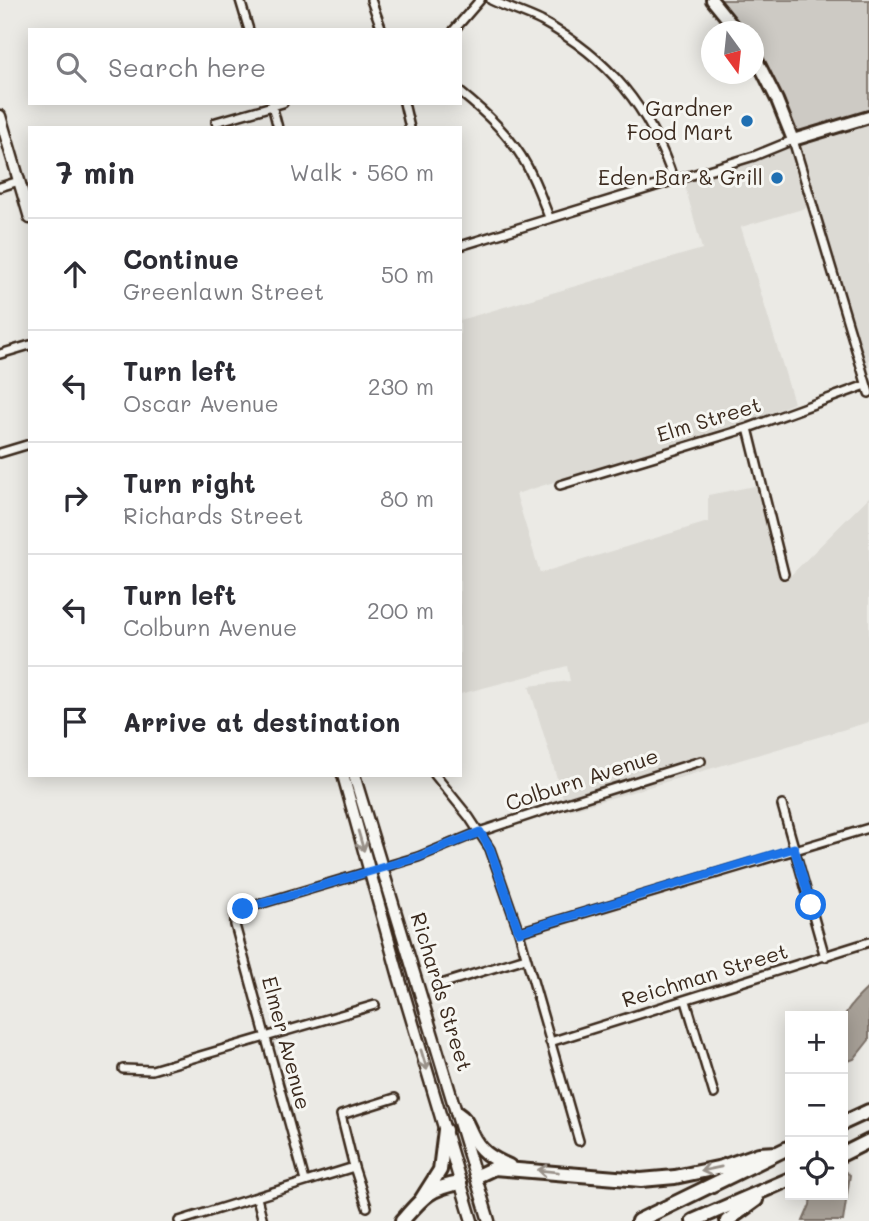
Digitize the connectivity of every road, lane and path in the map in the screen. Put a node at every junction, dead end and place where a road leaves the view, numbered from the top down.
1 (240, 0) edge
2 (371, 0) edge
3 (480, 0) edge
4 (491, 0) edge
5 (712, 0) edge
6 (729, 21) edge
7 (248, 28) edge
8 (381, 28) edge
9 (456, 28) edge
10 (764, 74) edge
11 (462, 94) edge
12 (272, 105) edge
13 (404, 105) edge
14 (0, 116) edge
15 (869, 117) edge
16 (216, 122) dead end
17 (277, 126) edge
18 (410, 126) edge
19 (793, 140) junction
20 (19, 181) junction
21 (674, 181) junction
22 (0, 187) edge
23 (28, 211) edge
24 (549, 217) junction
25 (462, 245) edge
26 (28, 346) edge
27 (0, 354) edge
28 (868, 389) edge
29 (748, 428) junction
30 (28, 445) edge
31 (0, 453) edge
32 (560, 485) dead end
33 (784, 574) dead end
34 (701, 761) dead end
35 (343, 777) edge
36 (355, 777) edge
37 (437, 777) edge
38 (782, 805) dead end
39 (869, 828) edge
40 (480, 832) junction
41 (794, 848) junction
42 (382, 868) junction
43 (370, 871) junction
44 (235, 915) joint
45 (519, 932) junction
46 (869, 942) edge
47 (825, 957) junction
48 (526, 958) junction
49 (441, 984) dead end
50 (686, 1001) junction
51 (375, 1005) dead end
52 (266, 1035) junction
53 (550, 1042) junction
54 (122, 1069) dead end
55 (714, 1094) dead end
56 (395, 1098) dead end
57 (869, 1112) edge
58 (458, 1114) junction
59 (848, 1121) edge
60 (444, 1130) junction
61 (579, 1141) dead end
62 (869, 1141) edge
63 (785, 1149) edge
64 (848, 1152) edge
65 (777, 1153) junction
66 (354, 1167) junction
67 (516, 1168) junction
68 (477, 1177) junction
69 (305, 1181) junction
70 (785, 1182) edge
71 (460, 1184) junction
72 (257, 1198) junction
73 (421, 1200) junction
74 (367, 1207) dead end
75 (179, 1221) edge
76 (263, 1221) edge
77 (402, 1221) edge
78 (472, 1221) edge
79 (489, 1221) edge
80 (638, 1221) edge
81 (692, 1221) edge
82 (727, 1221) edge

1 - 7 street
2 - 8 street
3 - 9 street
4 - 21 street
5 - 6 main road
10 - 19 main road
11 - 24 street
12 - 16 street
12 - 17 street
13 - 18 street
14 - 20 street
15 - 19 main road
19 - 21 street
19 - 28 street
20 - 22 street
20 - 23 street
21 - 24 street
24 - 25 street
26 - 27 street
28 - 29 street, Elm Street
29 - 32 street, Elm Street
29 - 33 street
30 - 31 street
34 - 40 street, Colburn Avenue
35 -> 43 street, Richards Street
36 - 42 street, Richards Street
37 - 40 street
38 - 41 street
39 - 41 street
40 - 42 street, Colburn Avenue
40 - 45 street
41 - 45 street
41 - 47 street
42 - 43 street, Colburn Avenue
42 - 58 street, Richards Street
43 - 44 street, Colburn Avenue
43 -> 60 street, Richards Street
44 - 52 street, Elmer Avenue
45 - 48 street
46 - 47 street, Reichman Street
47 - 50 street, Reichman Street
48 - 49 street
48 - 53 street
50 - 53 street, Reichman Street
50 - 55 street
51 - 52 street
52 - 54 street
52 - 69 street, Elmer Avenue
53 - 61 street
56 - 66 street
57 - 59 highway
58 - 67 highway
58 - 68 street, Richards Street
60 - 71 street, Richards Street
60 - 73 highway
62 - 64 highway
63 - 65 highway
65 -> 67 highway
65 - 80 highway
66 - 69 street
66 - 74 street
67 - 68 highway
68 - 71 street
68 - 79 street, Richards Street
69 - 72 street
70 - 81 highway
70 - 82 highway
71 - 73 highway
71 - 78 street, Richards Street
72 - 75 street
72 - 76 street
73 - 77 highway

